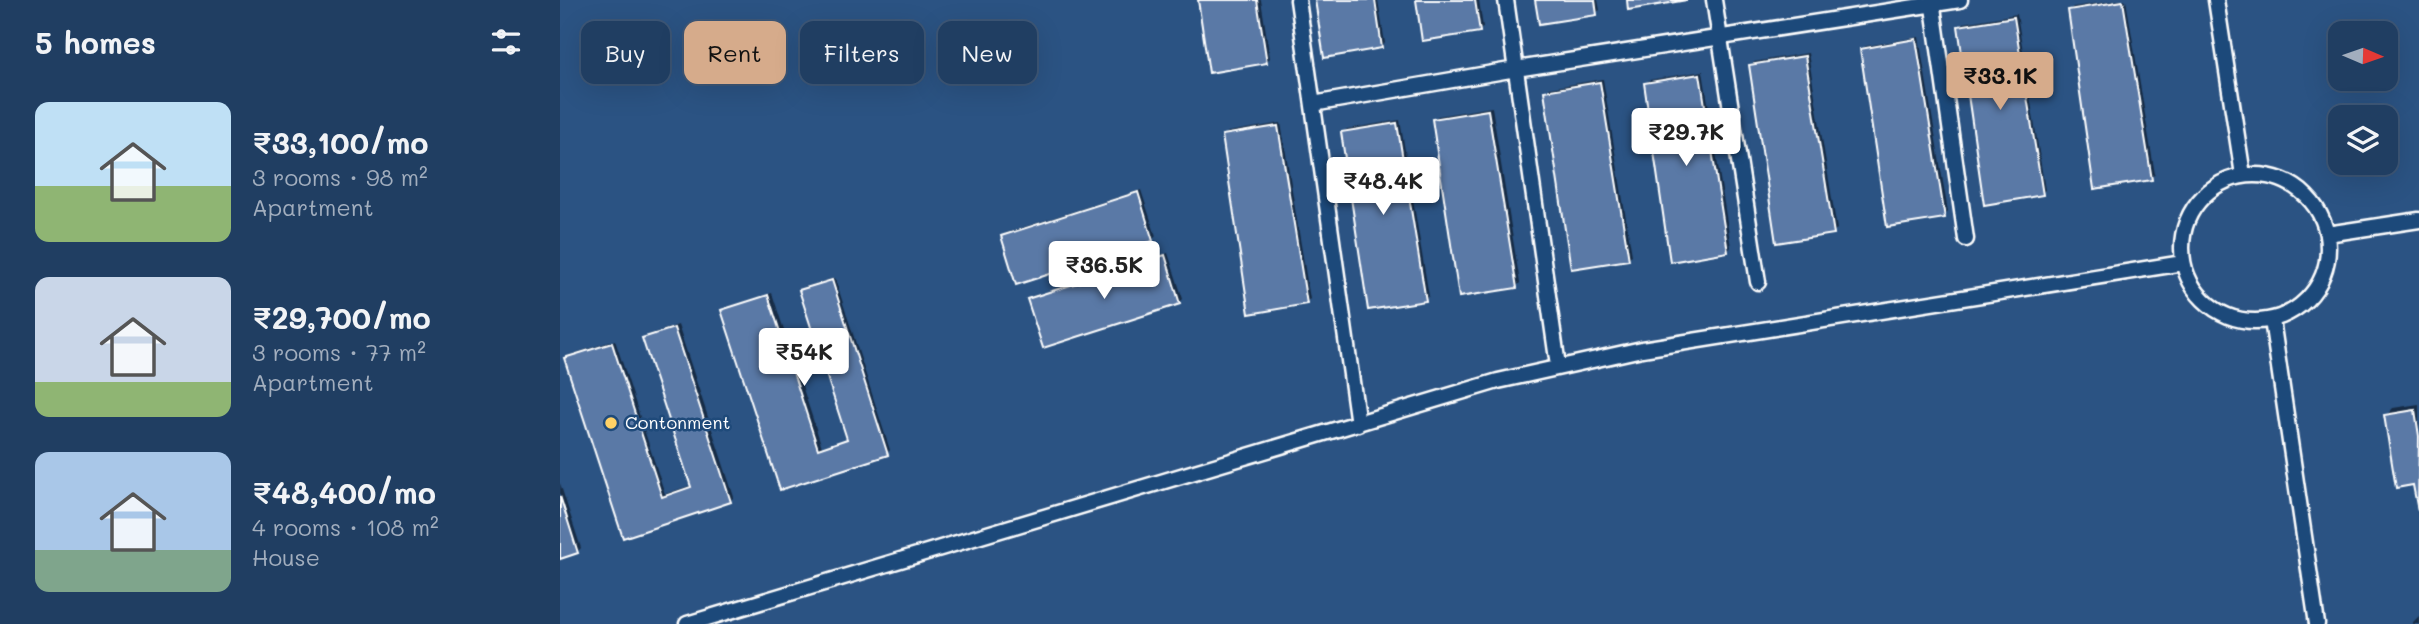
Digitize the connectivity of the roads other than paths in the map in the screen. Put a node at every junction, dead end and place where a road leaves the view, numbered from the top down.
1 (1298, 0) edge
2 (1506, 0) edge
3 (1714, 0) edge
4 (1960, 0) edge
5 (2216, 0) edge
6 (1933, 2) edge
7 (1719, 37) junction
8 (1516, 69) junction
9 (1313, 104) junction
10 (2243, 175) junction
11 (2419, 220) edge
12 (2327, 234) junction
13 (1966, 239) dead end
14 (2183, 263) junction
15 (1758, 282) dead end
16 (2272, 320) junction
17 (1558, 366) junction
18 (1358, 424) junction
19 (687, 624) edge
20 (2316, 624) edge

1 - 9 lane
2 - 8 lane
3 - 7 lane
4 - 6 lane
5 - 10 lane
6 - 7 lane
6 - 13 lane
7 - 8 lane
7 - 15 lane
8 - 9 lane
8 - 17 lane
9 - 18 lane
10 - 12 lane
10 - 14 lane
11 - 12 lane
12 - 16 lane
14 - 16 lane
14 - 17 lane
16 - 20 lane
17 - 18 lane
18 - 19 lane

